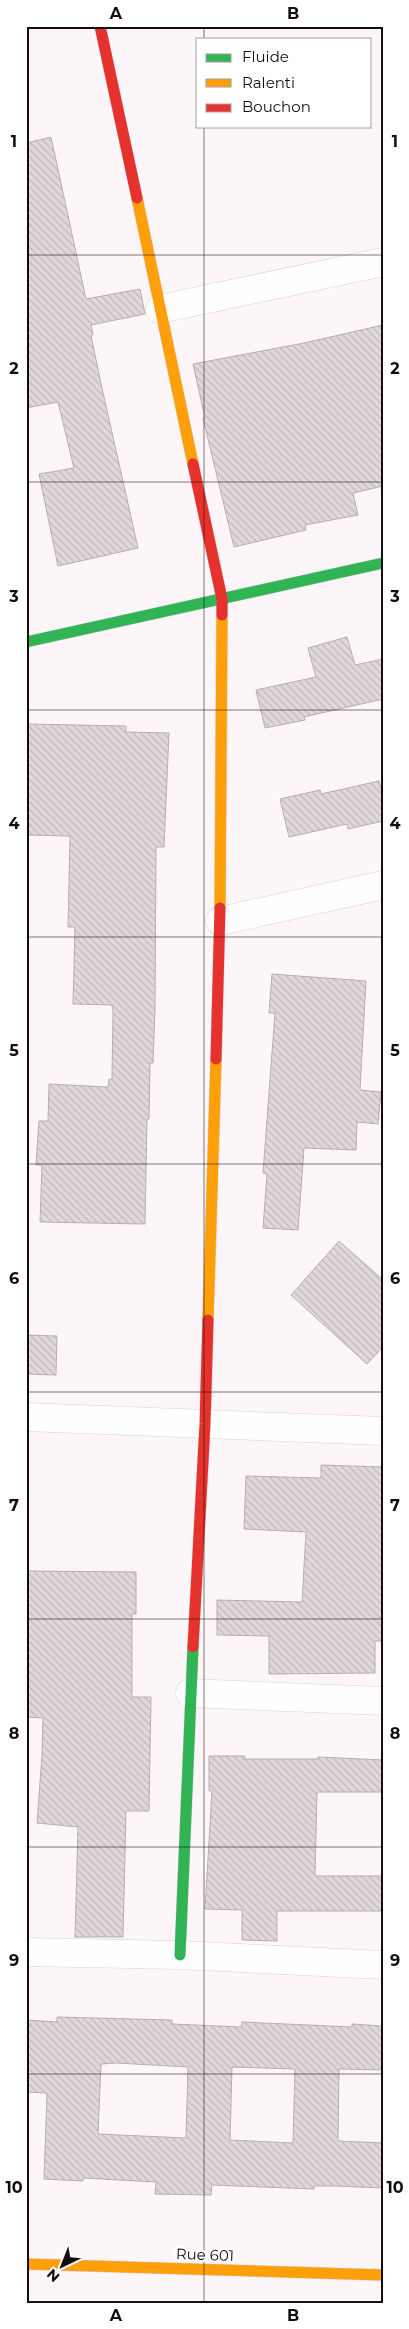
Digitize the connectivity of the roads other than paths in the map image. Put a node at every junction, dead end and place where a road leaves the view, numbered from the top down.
1 (100, 26) edge
2 (383, 262) edge
3 (160, 309) junction
4 (383, 563) edge
5 (222, 599) junction
6 (26, 642) edge
7 (383, 886) edge
8 (220, 921) junction
9 (26, 1417) edge
10 (205, 1424) junction
11 (383, 1431) edge
12 (190, 1693) junction
13 (383, 1701) edge
14 (26, 1952) edge
15 (180, 1955) junction
16 (383, 1965) edge
17 (26, 2264) edge
18 (383, 2275) edge

1 - 3 street
2 - 3 street
3 - 5 street
4 - 5 street
5 - 6 street
5 - 8 street
7 - 8 street
8 - 10 street
9 - 10 street
10 - 11 street
10 - 12 street
12 - 13 street
12 - 15 street
14 - 15 street
15 - 16 street
17 - 18 street, Rue 601

